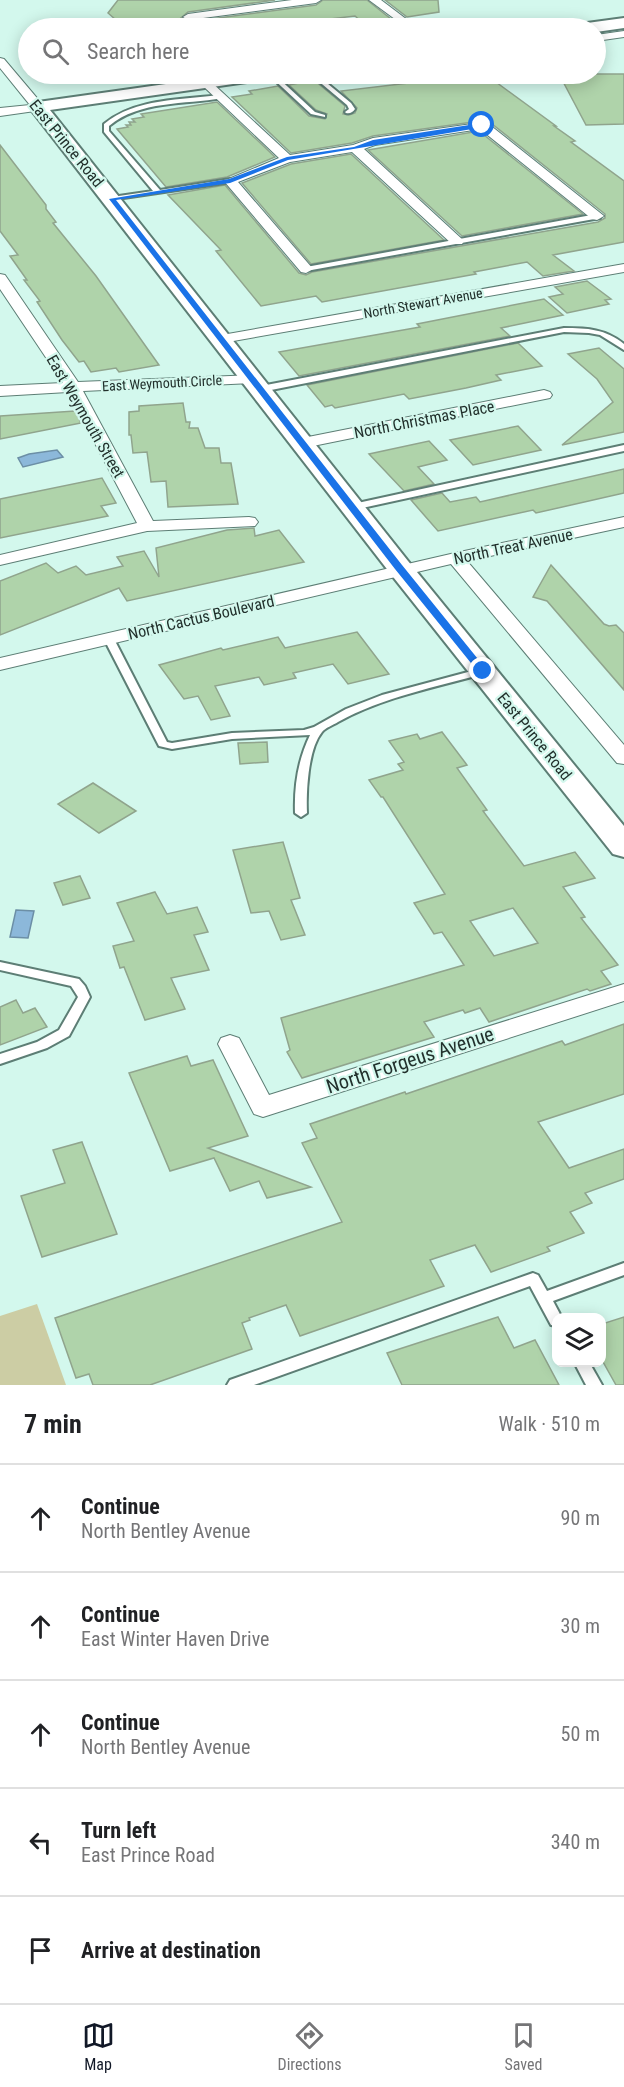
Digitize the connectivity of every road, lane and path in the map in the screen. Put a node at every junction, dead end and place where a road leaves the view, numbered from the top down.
1 (316, 0) edge
2 (374, 0) edge
3 (188, 17) dead end
4 (399, 18) edge
5 (624, 23) edge
6 (606, 25) edge
7 (624, 34) edge
8 (606, 37) edge
9 (0, 61) edge
10 (18, 83) edge
11 (19, 84) edge
12 (197, 84) edge
13 (207, 84) edge
14 (281, 84) edge
15 (325, 84) edge
16 (180, 86) joint
17 (124, 94) junction
18 (220, 98) junction
19 (38, 107) junction
20 (0, 112) edge
21 (348, 112) dead end
22 (83, 115) dead end
23 (323, 116) dead end
24 (355, 148) junction
25 (287, 159) junction
26 (230, 181) junction
27 (158, 192) junction
28 (112, 199) junction
29 (597, 216) joint
30 (457, 241) junction
31 (624, 268) edge
32 (306, 269) joint
33 (0, 278) edge
34 (222, 339) junction
35 (624, 348) edge
36 (257, 384) junction
37 (73, 387) junction
38 (0, 391) edge
39 (544, 395) dead end
40 (303, 443) junction
41 (624, 448) edge
42 (353, 507) junction
43 (249, 522) dead end
44 (624, 522) edge
45 (147, 526) junction
46 (455, 558) junction
47 (0, 560) edge
48 (403, 571) junction
49 (109, 639) junction
50 (0, 664) edge
51 (483, 671) junction
52 (318, 729) junction
53 (624, 758) edge
54 (301, 813) dead end
55 (624, 847) edge
56 (0, 966) edge
57 (624, 992) edge
58 (230, 1044) dead end
59 (0, 1059) edge
60 (624, 1269) edge
61 (544, 1298) junction
62 (552, 1313) edge
63 (584, 1367) edge
64 (235, 1385) edge
65 (594, 1385) edge

1 - 3 street
2 - 4 street
5 - 6 main road
7 - 8 street
9 - 10 street, East Prince Road
11 - 19 street, East Prince Road
12 - 16 main road
13 - 18 street
14 - 23 lane
15 - 21 lane
16 - 17 main road
17 - 19 main road
17 - 22 main road
18 - 25 street
18 - 27 lane
19 - 20 street
19 - 28 main road, East Prince Road
24 - 25 street
24 - 29 street
24 - 30 street
25 - 26 street
26 - 27 lane
26 - 32 street
27 - 28 lane
28 - 34 main road, East Prince Road
29 - 30 lane
30 - 32 lane
31 - 34 street, North Stewart Avenue
33 - 37 street, East Weymouth Street
34 - 36 main road, East Prince Road
35 - 36 lane
36 - 37 street
36 - 40 main road, East Prince Road
37 - 38 street
37 - 45 street, East Weymouth Street
39 - 40 street, North Christmas Place
40 - 42 main road, East Prince Road
41 - 42 lane
42 - 48 main road, East Prince Road
43 - 45 street
44 - 46 street, North Treat Avenue
45 - 47 street
46 - 48 street, North Treat Avenue
46 - 53 street
48 - 49 street, North Cactus Boulevard
48 - 51 main road, East Prince Road
49 - 50 street, North Cactus Boulevard
49 - 52 lane
51 - 52 lane
51 - 55 main road, East Prince Road
52 - 54 lane
56 - 59 lane
57 - 58 street, North Forgeus Avenue
60 - 61 lane
61 - 62 lane
61 - 64 lane
63 - 65 lane

